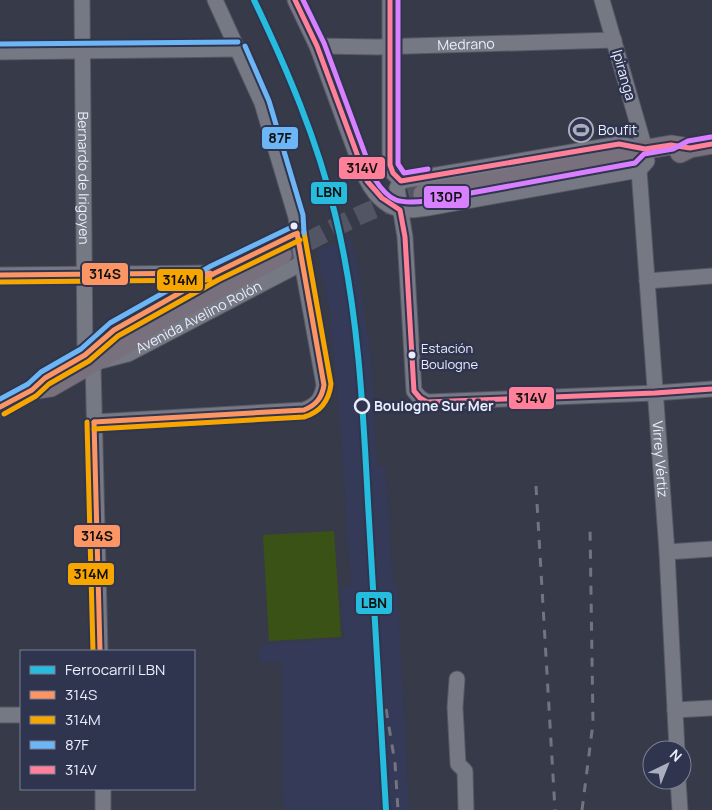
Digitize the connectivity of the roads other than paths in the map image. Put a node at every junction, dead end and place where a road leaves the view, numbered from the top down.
1 (82, 0) edge
2 (215, 0) edge
3 (295, 0) edge
4 (390, 0) edge
5 (602, 0) edge
6 (614, 40) junction
7 (317, 46) junction
8 (390, 46) junction
9 (238, 49) junction
10 (83, 50) junction
11 (0, 52) edge
12 (712, 144) edge
13 (644, 160) junction
14 (400, 181) junction
15 (423, 194) tunnel mouth
16 (400, 210) junction
17 (297, 233) junction
18 (282, 255) tunnel mouth
19 (302, 263) junction
20 (215, 273) junction
21 (84, 274) junction
22 (0, 275) edge
23 (712, 276) edge
24 (647, 281) junction
25 (89, 359) junction
26 (712, 389) edge
27 (655, 393) junction
28 (0, 407) edge
29 (94, 422) junction
30 (712, 549) edge
31 (667, 552) junction
32 (100, 650) edge
33 (457, 679) dead end
34 (712, 708) edge
35 (675, 710) junction
36 (0, 715) edge
37 (20, 715) edge
38 (676, 740) edge
39 (102, 790) edge
40 (679, 790) edge
41 (103, 810) edge
42 (466, 810) edge
43 (680, 810) edge

1 - 10 street, Bernardo de Irigoyen
2 - 9 street
3 - 7 street
4 - 8 street
5 - 6 street, Ipiranga
6 - 8 street, Medrano
6 - 13 street, Ipiranga
7 - 8 street, Medrano
7 - 16 street
8 - 14 street
9 - 10 street
9 - 17 street
10 - 11 street
10 - 21 street, Bernardo de Irigoyen
12 - 13 main road
13 - 14 street
13 - 15 main road
13 - 16 street
13 - 24 street, Virrey Vértiz
14 - 16 street
16 - 27 street
17 - 19 street
17 - 20 street, Avenida Avelino Rolón
18 - 25 main road, Avenida Avelino Rolón
19 - 25 street, Avenida Avelino Rolón
19 - 29 street
20 - 21 street
20 - 25 street, Avenida Avelino Rolón
21 - 22 street
21 - 25 street, Bernardo de Irigoyen
23 - 24 street
24 - 27 street, Virrey Vértiz
25 - 28 main road, Avenida Avelino Rolón
25 - 29 street, Bernardo de Irigoyen
26 - 27 street
27 - 31 street, Virrey Vértiz
29 - 32 street, Bernardo de Irigoyen
30 - 31 street
31 - 35 street, Virrey Vértiz
33 - 42 street
34 - 35 street
35 - 38 street, Virrey Vértiz
36 - 37 street
39 - 41 street
40 - 43 street

